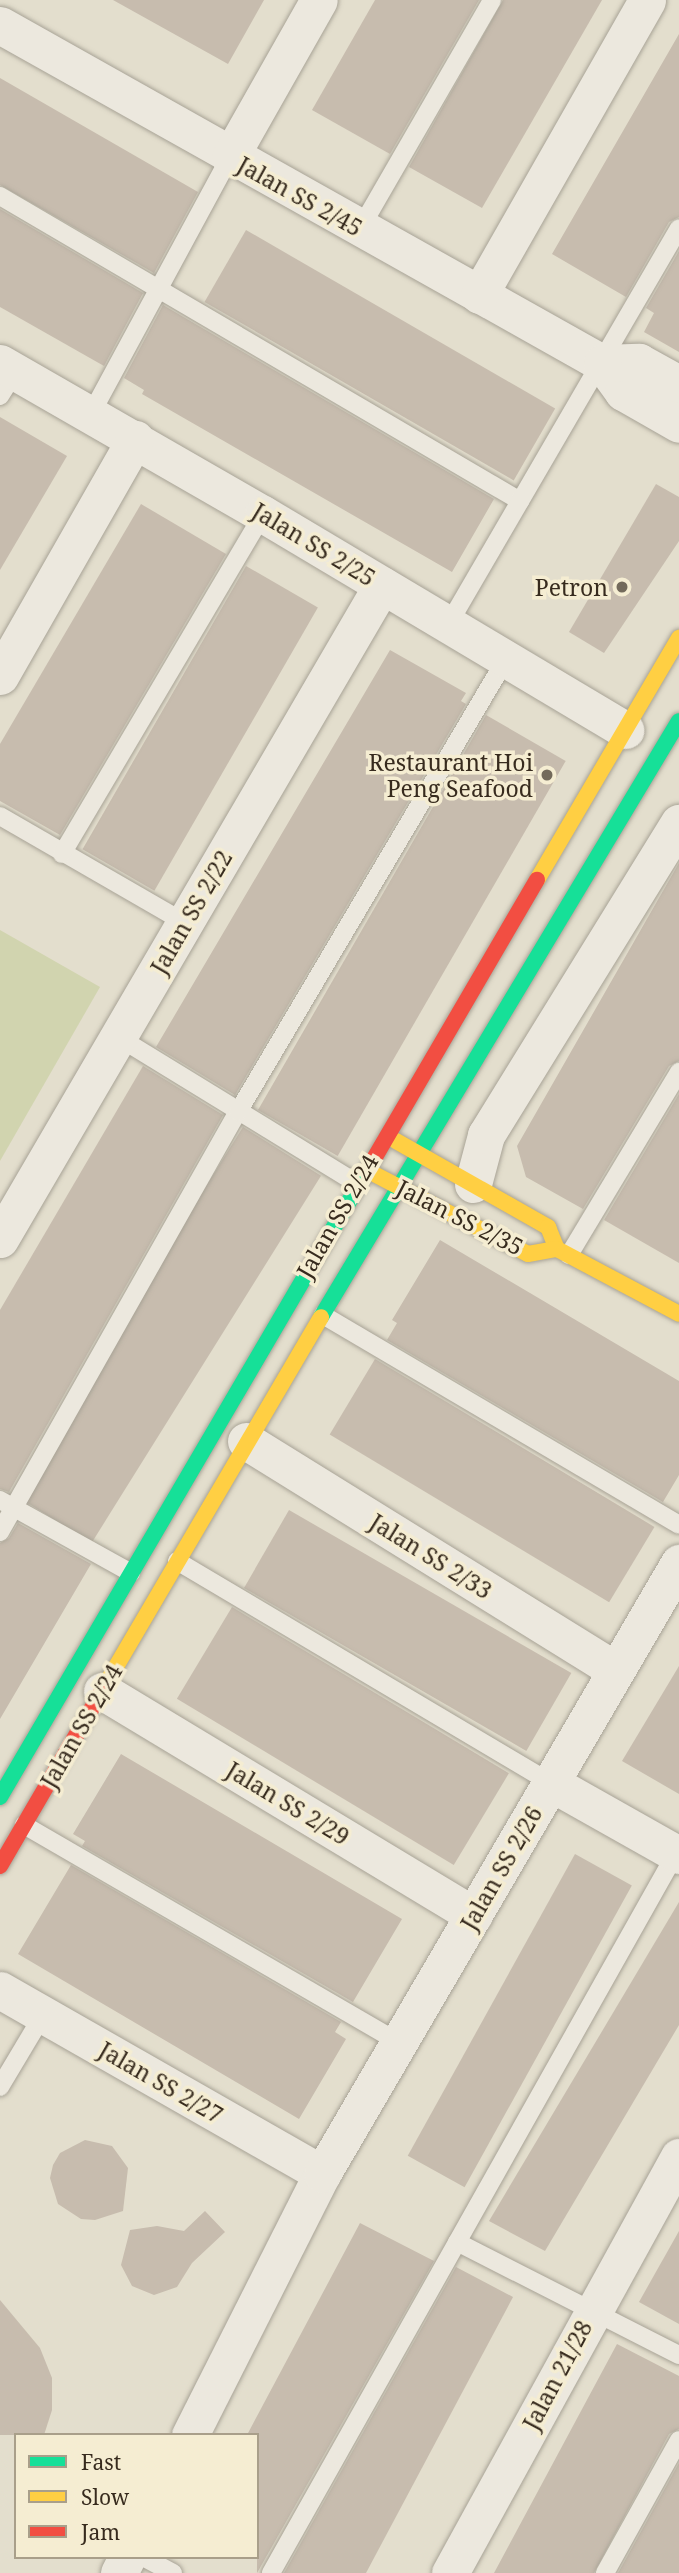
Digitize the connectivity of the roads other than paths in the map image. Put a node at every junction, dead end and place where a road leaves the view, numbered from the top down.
1 (492, 0) edge
2 (647, 0) edge
3 (313, 2) edge
4 (0, 25) edge
5 (230, 157) junction
6 (0, 196) edge
7 (679, 228) edge
8 (360, 229) junction
9 (162, 289) junction
10 (479, 295) junction
11 (602, 363) junction
12 (5, 377) edge
13 (679, 384) edge
14 (91, 414) junction
15 (679, 424) edge
16 (135, 439) junction
17 (520, 501) junction
18 (263, 514) junction
19 (382, 585) junction
20 (448, 625) junction
21 (679, 638) edge
22 (506, 659) junction
23 (0, 676) edge
24 (679, 721) edge
25 (625, 730) junction
26 (0, 816) edge
27 (679, 823) edge
28 (62, 854) junction
29 (185, 923) junction
30 (118, 1037) junction
31 (679, 1073) edge
32 (455, 1093) junction
33 (238, 1112) junction
34 (385, 1134) junction
35 (452, 1134) dead end
36 (418, 1153) junction
37 (465, 1172) junction
38 (360, 1176) junction
39 (398, 1186) junction
40 (451, 1214) junction
41 (422, 1217) dead end
42 (400, 1223) dead end
43 (0, 1239) edge
44 (364, 1243) junction
45 (563, 1252) junction
46 (679, 1314) edge
47 (324, 1315) junction
48 (246, 1441) junction
49 (7, 1504) edge
50 (679, 1525) edge
51 (0, 1532) edge
52 (177, 1561) junction
53 (679, 1563) edge
54 (131, 1573) junction
55 (616, 1670) junction
56 (102, 1692) junction
57 (551, 1783) junction
58 (0, 1797) edge
59 (24, 1825) junction
60 (677, 1854) edge
61 (0, 1866) edge
62 (474, 1915) junction
63 (0, 1990) edge
64 (43, 2015) junction
65 (399, 2042) junction
66 (0, 2087) edge
67 (673, 2168) edge
68 (322, 2174) junction
69 (457, 2242) junction
70 (592, 2310) junction
71 (679, 2355) edge
72 (191, 2433) edge
73 (679, 2440) edge
74 (147, 2559) edge
75 (173, 2573) edge
76 (271, 2573) edge
77 (450, 2573) edge
78 (605, 2573) edge

1 - 8 lane
2 - 10 street
3 - 5 street
4 - 5 street, Jalan SS 2/45
5 - 8 street, Jalan SS 2/45
5 - 9 lane
6 - 9 lane
7 - 11 lane
8 - 10 street, Jalan SS 2/45
9 - 14 lane
9 - 17 lane
10 - 11 street, Jalan SS 2/45
11 - 13 street
11 - 15 street, Jalan SS 2/45
11 - 17 lane
12 - 14 street, Jalan SS 2/25
14 - 16 street, Jalan SS 2/25
16 - 18 street, Jalan SS 2/25
16 - 23 street
17 - 20 lane
18 - 19 street, Jalan SS 2/25
18 - 28 lane
19 - 20 street, Jalan SS 2/25
19 - 29 street, Jalan SS 2/22
20 - 22 street, Jalan SS 2/25
21 - 25 main road, Jalan SS 2/24
22 - 25 street, Jalan SS 2/25
22 - 33 lane
24 - 32 main road, Jalan SS 2/24
25 - 34 main road, Jalan SS 2/24
26 - 28 lane
27 - 37 street
28 - 29 lane
29 - 30 street, Jalan SS 2/22
30 - 33 lane
30 - 43 street, Jalan SS 2/22
31 - 45 lane
32 - 35 main road
32 - 36 main road, Jalan SS 2/24
33 - 38 lane
33 - 49 lane
34 - 36 main road, Jalan SS 2/35
34 - 38 main road, Jalan SS 2/24
36 - 37 main road, Jalan SS 2/35
36 - 39 main road, Jalan SS 2/24
37 - 45 main road, Jalan SS 2/35
38 - 39 main road, Jalan SS 2/35
38 - 54 main road, Jalan SS 2/24
39 - 40 main road, Jalan SS 2/35
39 - 44 main road, Jalan SS 2/24
40 - 41 main road
40 - 45 main road, Jalan SS 2/35
42 - 44 main road
44 - 47 main road, Jalan SS 2/24
45 - 46 main road, Jalan SS 2/35
47 - 48 main road, Jalan SS 2/24
47 - 50 lane
48 - 52 main road, Jalan SS 2/24
48 - 55 street, Jalan SS 2/33
49 - 51 lane
49 - 54 lane
52 - 56 main road, Jalan SS 2/24
52 - 57 lane
53 - 55 street, Jalan SS 2/26
54 - 58 main road, Jalan SS 2/24
55 - 57 street, Jalan SS 2/26
56 - 59 main road, Jalan SS 2/24
56 - 62 street, Jalan SS 2/29
57 - 60 street
57 - 62 street, Jalan SS 2/26
59 - 61 main road, Jalan SS 2/24
59 - 65 lane
60 - 69 lane
62 - 65 street, Jalan SS 2/26
63 - 64 street, Jalan SS 2/27
64 - 66 lane
64 - 68 street, Jalan SS 2/27
65 - 68 street, Jalan SS 2/26
67 - 70 street, Jalan 21/28
68 - 72 street, Jalan SS 2/26
69 - 70 lane
69 - 76 lane
70 - 71 lane
70 - 77 street, Jalan 21/28
73 - 78 lane
74 - 75 lane

